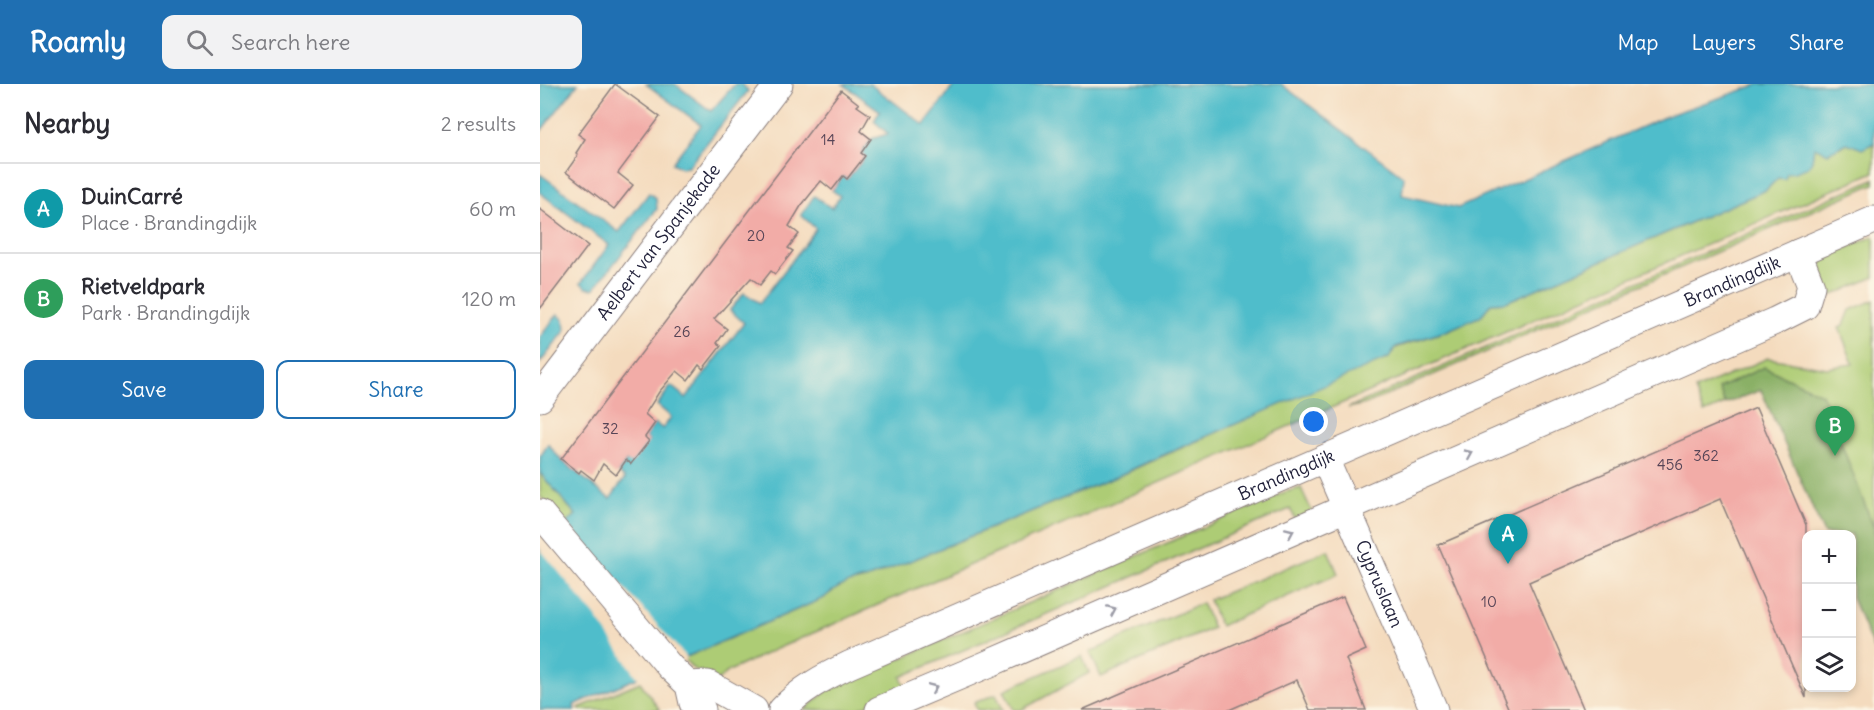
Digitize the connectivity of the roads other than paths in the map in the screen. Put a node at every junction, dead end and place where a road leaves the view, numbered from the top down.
1 (779, 84) edge
2 (1874, 220) edge
3 (1798, 253) junction
4 (540, 398) edge
5 (1325, 459) junction
6 (1346, 507) junction
7 (545, 518) edge
8 (680, 676) junction
9 (702, 710) edge
10 (754, 710) edge
11 (782, 710) edge
12 (879, 710) edge
13 (1434, 710) edge

1 - 4 street, Aelbert van Spanjekade
2 - 3 street, Brandingdijk
3 - 5 street, Brandingdijk
6 -> 3 street, Brandingdijk
5 - 6 street, Cypruslaan
5 - 11 street, Brandingdijk
12 -> 6 street, Brandingdijk
6 - 13 street, Cypruslaan
7 - 8 street
8 - 9 street
8 - 10 street

